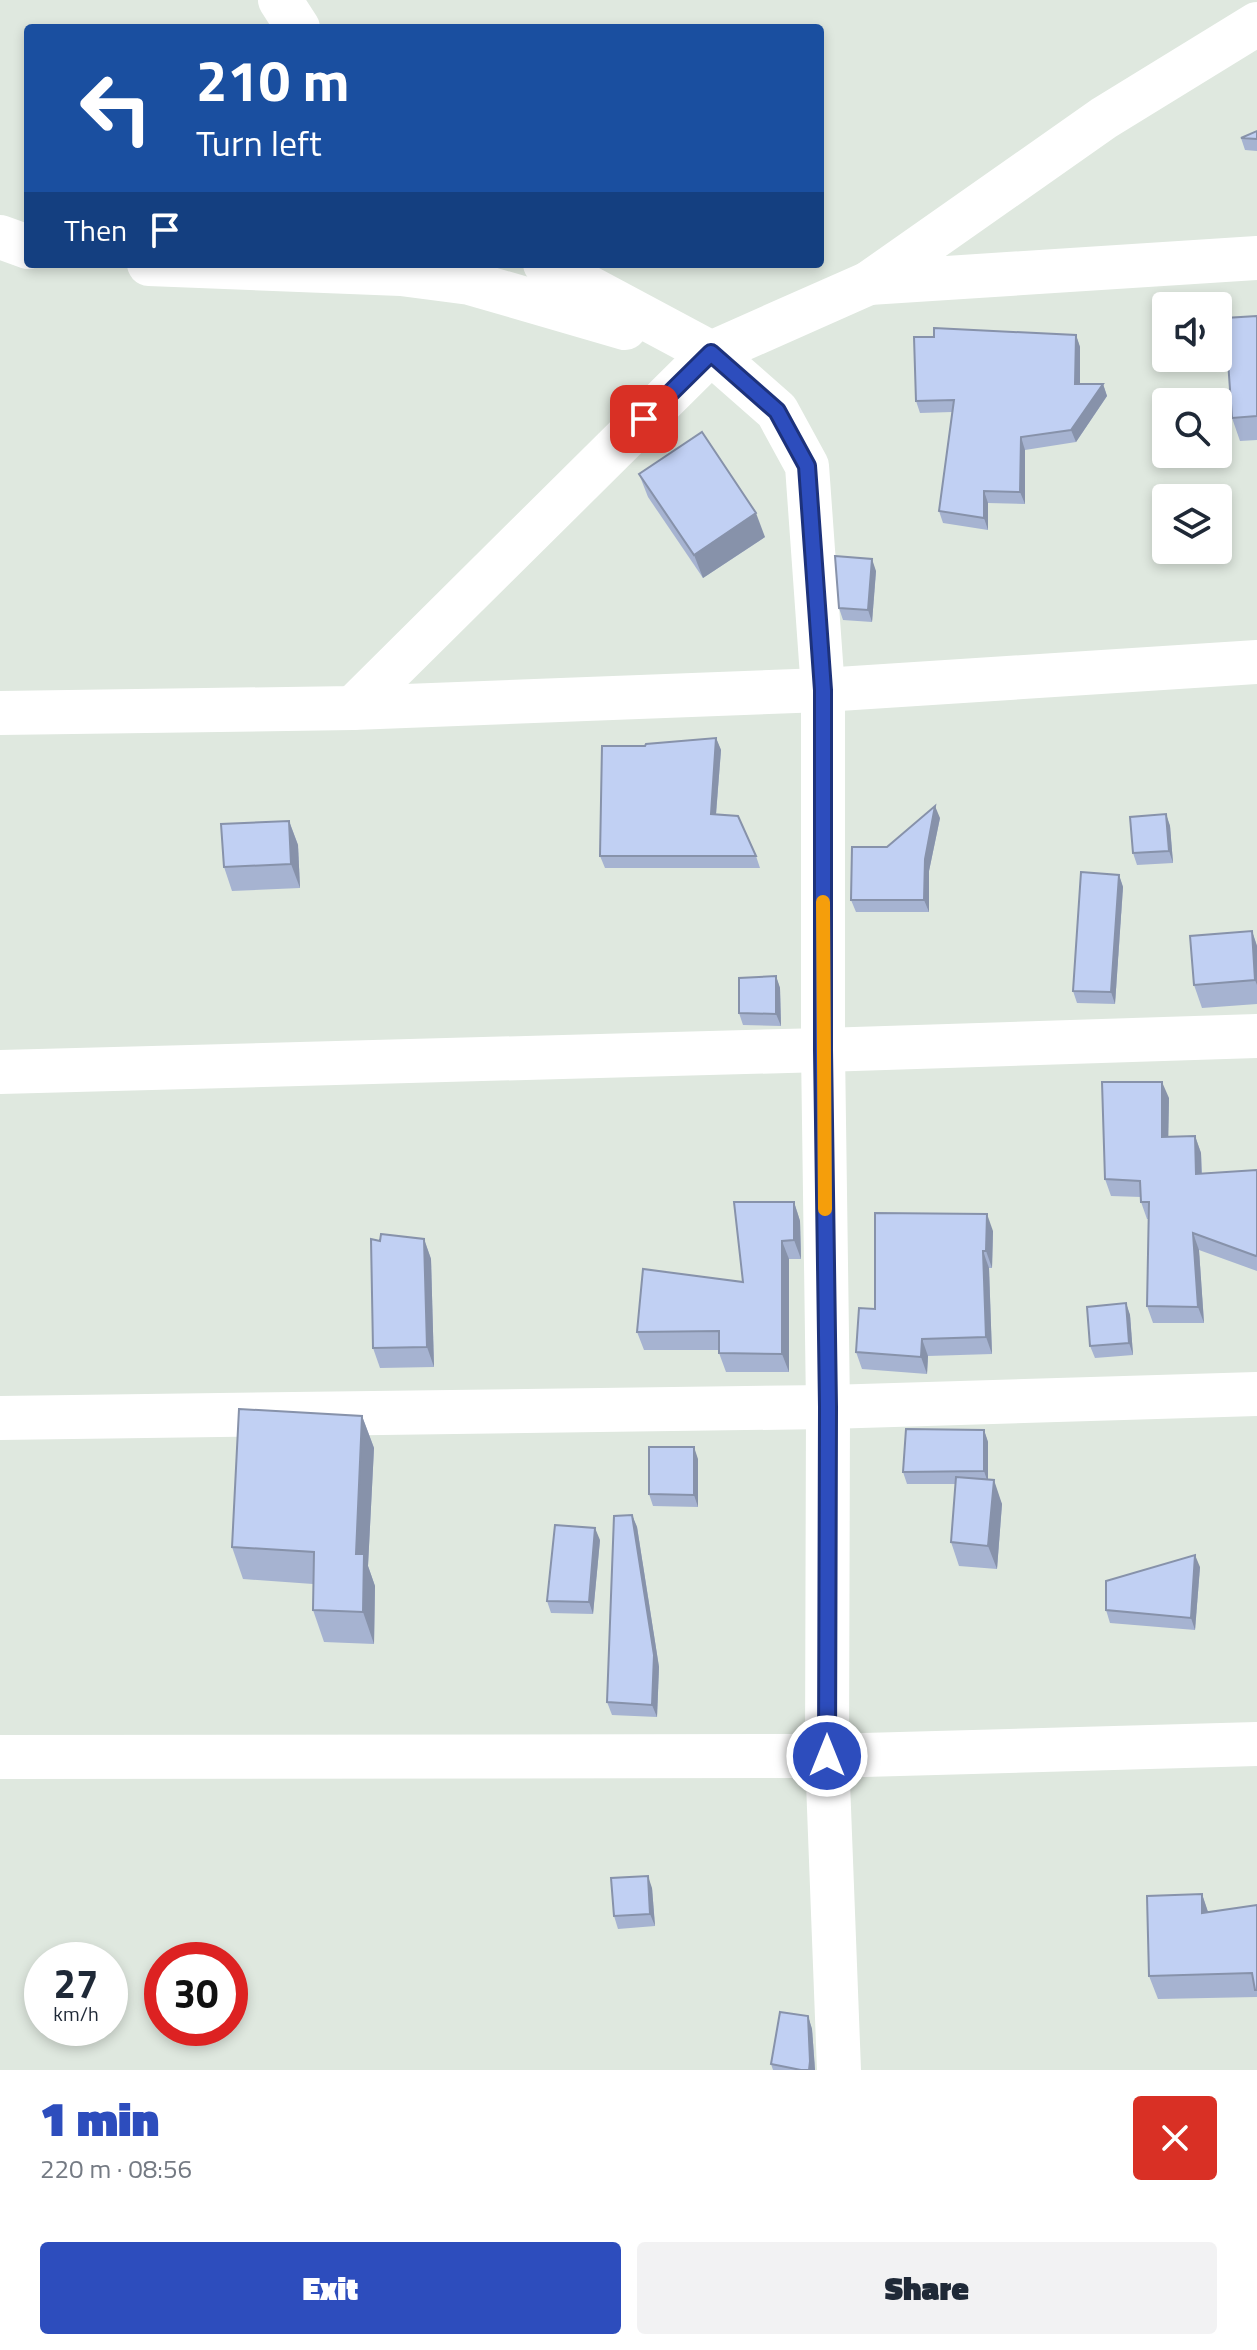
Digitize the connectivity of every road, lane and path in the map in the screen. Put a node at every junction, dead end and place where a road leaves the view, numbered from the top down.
1 (280, 0) edge
2 (295, 24) edge
3 (1257, 24) edge
4 (0, 237) edge
5 (24, 246) edge
6 (1257, 258) edge
7 (250, 268) edge
8 (552, 268) edge
9 (869, 283) junction
10 (711, 353) junction
11 (1257, 662) edge
12 (823, 690) junction
13 (353, 708) junction
14 (0, 713) edge
15 (1257, 1036) edge
16 (823, 1050) junction
17 (0, 1072) edge
18 (1257, 1394) edge
19 (828, 1407) junction
20 (0, 1418) edge
21 (1257, 1744) edge
22 (827, 1756) junction
23 (0, 1757) edge
24 (839, 2070) edge

1 - 2 street
3 - 9 street
4 - 5 street
6 - 9 street
7 - 10 street
8 - 10 street
9 - 10 street
10 - 12 street
10 - 13 street
11 - 12 street
12 - 13 street
12 - 16 street
13 - 14 street
15 - 16 street
16 - 17 street
16 - 19 street
18 - 19 street
19 - 20 street
19 - 22 street
21 - 22 street
22 - 23 street
22 - 24 street

